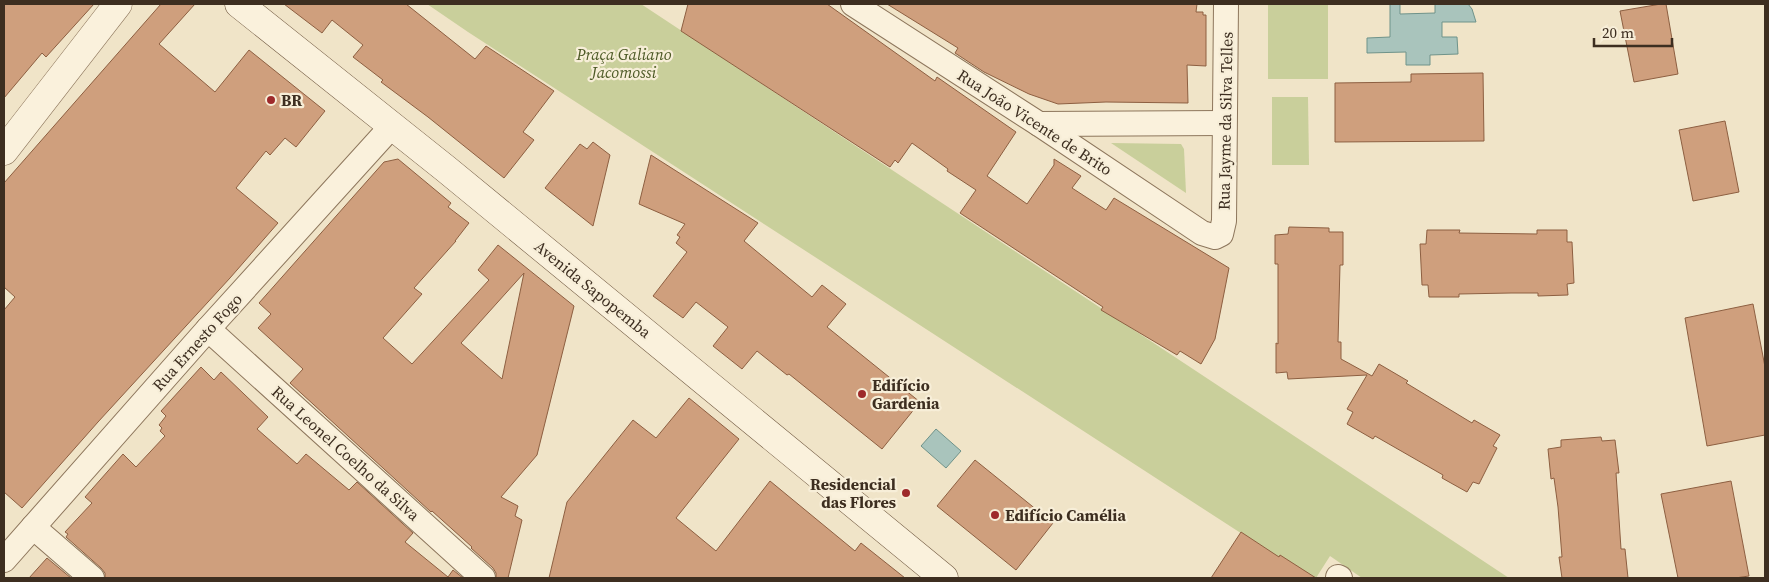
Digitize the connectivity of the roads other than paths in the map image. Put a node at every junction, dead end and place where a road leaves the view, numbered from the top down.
1 (118, 4) edge
2 (239, 4) edge
3 (852, 4) edge
4 (1226, 4) edge
5 (1224, 122) junction
6 (1039, 124) junction
7 (392, 127) junction
8 (4, 151) edge
9 (1218, 236) joint
10 (208, 329) junction
11 (33, 526) junction
12 (4, 560) edge
13 (933, 575) edge
14 (92, 578) edge
15 (483, 578) edge

1 - 8 main road
2 - 7 main road, Avenida Sapopemba
3 - 6 street, Rua João Vicente de Brito
4 - 5 street, Rua Jayme da Silva Telles
5 - 6 street
5 - 9 street, Rua Jayme da Silva Telles
6 - 9 street, Rua João Vicente de Brito
7 - 10 street, Rua Ernesto Fogo
7 - 13 main road, Avenida Sapopemba
10 - 11 street, Rua Ernesto Fogo
10 - 15 street, Rua Leonel Coelho da Silva
11 - 12 street, Rua Ernesto Fogo
11 - 14 street

